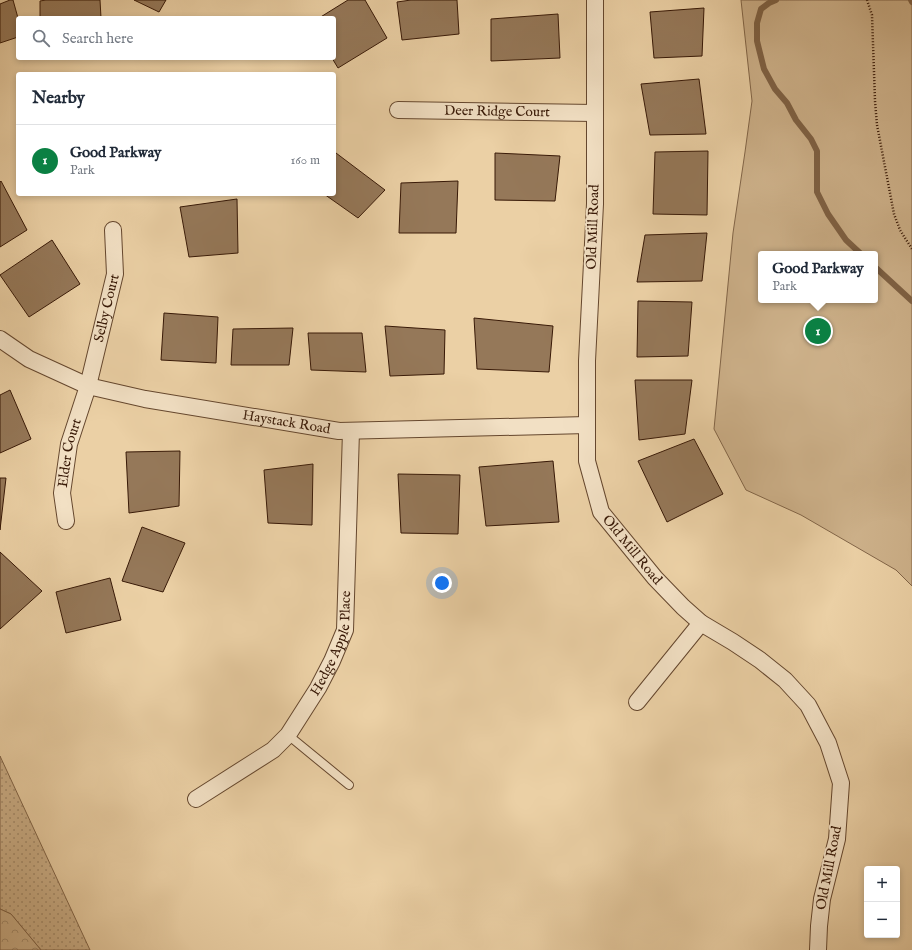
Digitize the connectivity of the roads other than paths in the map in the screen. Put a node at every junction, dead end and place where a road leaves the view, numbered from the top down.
1 (595, 0) edge
2 (398, 110) dead end
3 (596, 113) junction
4 (113, 230) dead end
5 (0, 339) edge
6 (88, 386) junction
7 (587, 425) junction
8 (351, 431) junction
9 (66, 521) dead end
10 (701, 623) junction
11 (637, 702) dead end
12 (288, 734) junction
13 (349, 785) dead end
14 (196, 799) dead end
15 (818, 950) edge

1 - 3 street, Old Mill Road
2 - 3 street, Deer Ridge Court
3 - 7 street, Old Mill Road
4 - 6 street, Selby Court
5 - 6 street, Haystack Road
6 - 8 street, Haystack Road
6 - 9 street, Elder Court
7 - 8 street, Haystack Road
7 - 10 street, Old Mill Road
8 - 12 street, Hedge Apple Place
10 - 11 street
10 - 15 street, Old Mill Road
12 - 13 lane
12 - 14 street, Hedge Apple Place

